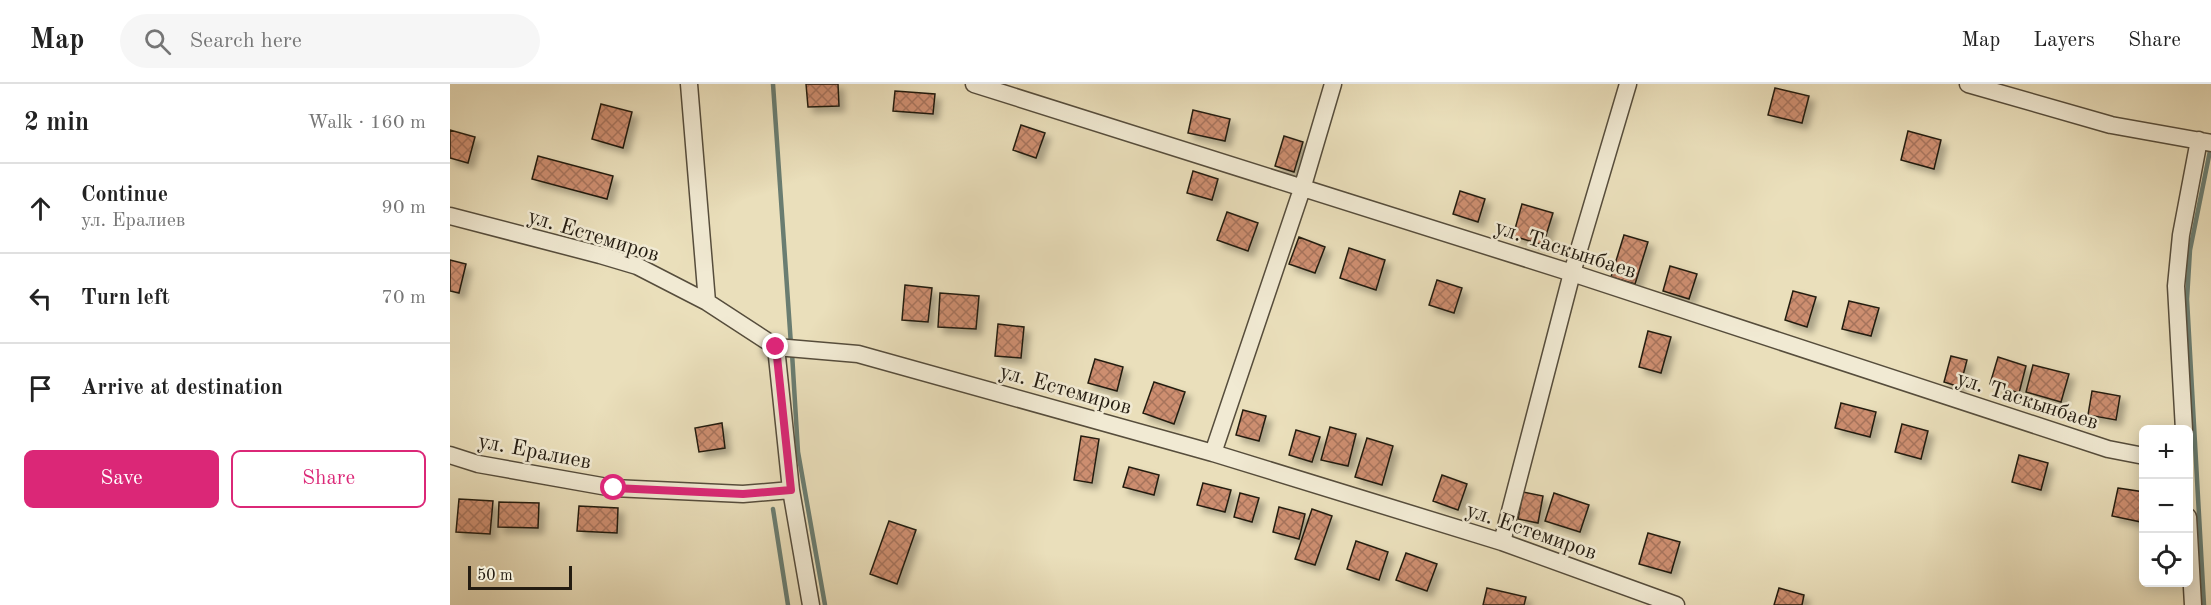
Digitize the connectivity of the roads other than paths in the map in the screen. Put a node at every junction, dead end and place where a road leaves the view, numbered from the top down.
1 (689, 84) edge
2 (974, 84) edge
3 (1333, 84) edge
4 (1628, 84) edge
5 (1968, 84) edge
6 (2205, 142) edge
7 (1302, 189) junction
8 (450, 216) edge
9 (1572, 273) junction
10 (707, 302) junction
11 (776, 347) junction
12 (2184, 425) edge
13 (1213, 453) junction
14 (450, 455) edge
15 (2139, 455) edge
16 (791, 490) junction
17 (2189, 533) edge
18 (1502, 542) junction
19 (811, 605) edge
20 (1676, 605) edge
21 (2193, 605) edge

1 - 10 street
2 - 7 street, ул. Таскынбаев
3 - 7 street
4 - 9 street
5 - 6 street
6 - 12 street
7 - 9 street, ул. Таскынбаев
7 - 13 street
8 - 10 street, ул. Естемиров
9 - 15 street, ул. Таскынбаев
9 - 18 street
10 - 11 street, ул. Естемиров
11 - 13 street, ул. Естемиров
11 - 16 street
13 - 18 street, ул. Естемиров
14 - 16 street, ул. Ералиев
16 - 19 street
17 - 21 street
18 - 20 street, ул. Естемиров

